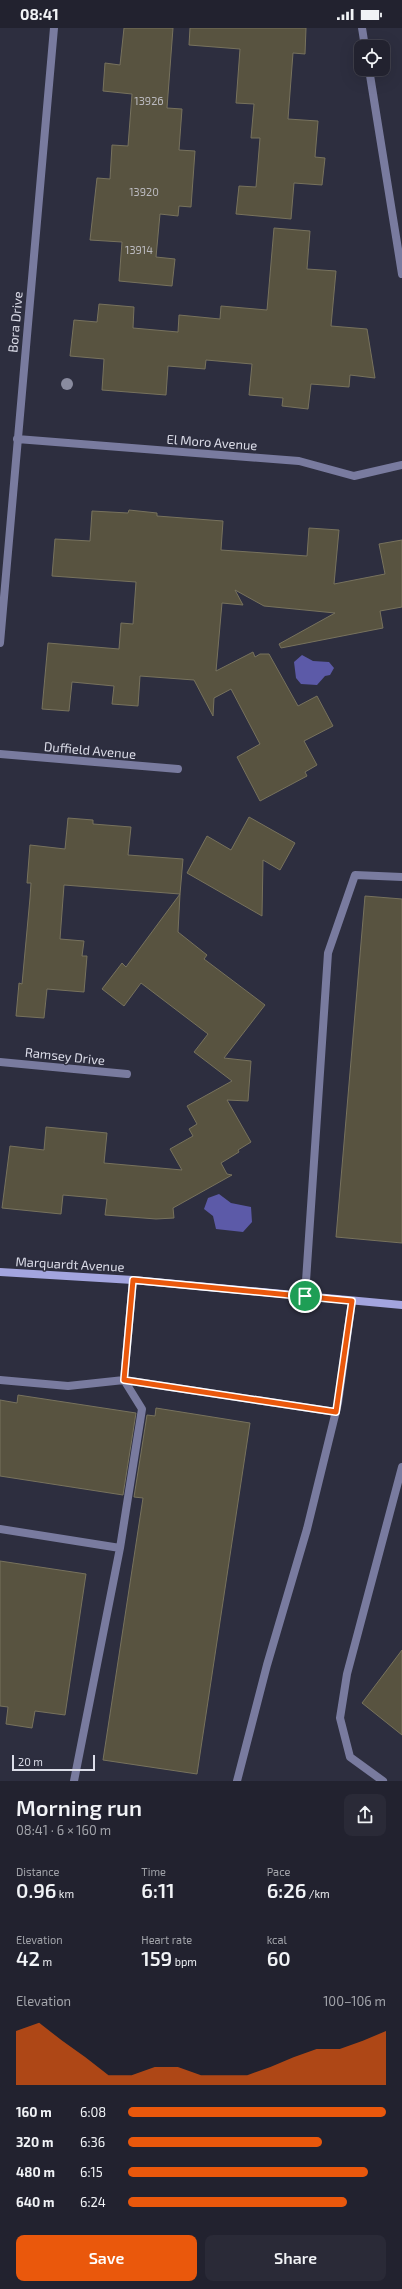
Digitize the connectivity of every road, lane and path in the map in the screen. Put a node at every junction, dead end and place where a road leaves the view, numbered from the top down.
1 (54, 28) edge
2 (362, 28) edge
3 (364, 40) edge
4 (370, 76) edge
5 (402, 274) edge
6 (17, 439) junction
7 (402, 465) edge
8 (0, 643) edge
9 (0, 754) edge
10 (178, 769) dead end
11 (402, 878) edge
12 (0, 1062) edge
13 (127, 1074) dead end
14 (0, 1272) edge
15 (133, 1280) junction
16 (305, 1296) junction
17 (352, 1301) junction
18 (402, 1305) edge
19 (0, 1380) edge
20 (124, 1380) junction
21 (336, 1412) junction
22 (402, 1467) edge
23 (0, 1529) edge
24 (120, 1548) junction
25 (74, 1781) edge
26 (237, 1781) edge
27 (383, 1781) edge

1 - 6 street, Bora Drive
2 - 3 street
4 - 5 street
6 - 7 street, El Moro Avenue
6 - 8 street, Bora Drive
9 - 10 street, Duffield Avenue
11 - 16 street
12 - 13 street, Ramsey Drive
14 - 15 street, Marquardt Avenue
15 - 16 street, Marquardt Avenue
15 - 20 street
16 - 17 street, Marquardt Avenue
17 - 18 street, Marquardt Avenue
17 - 21 street
19 - 20 street
20 - 21 street
20 - 24 street
21 - 26 street
22 - 27 street
23 - 24 street
24 - 25 street

